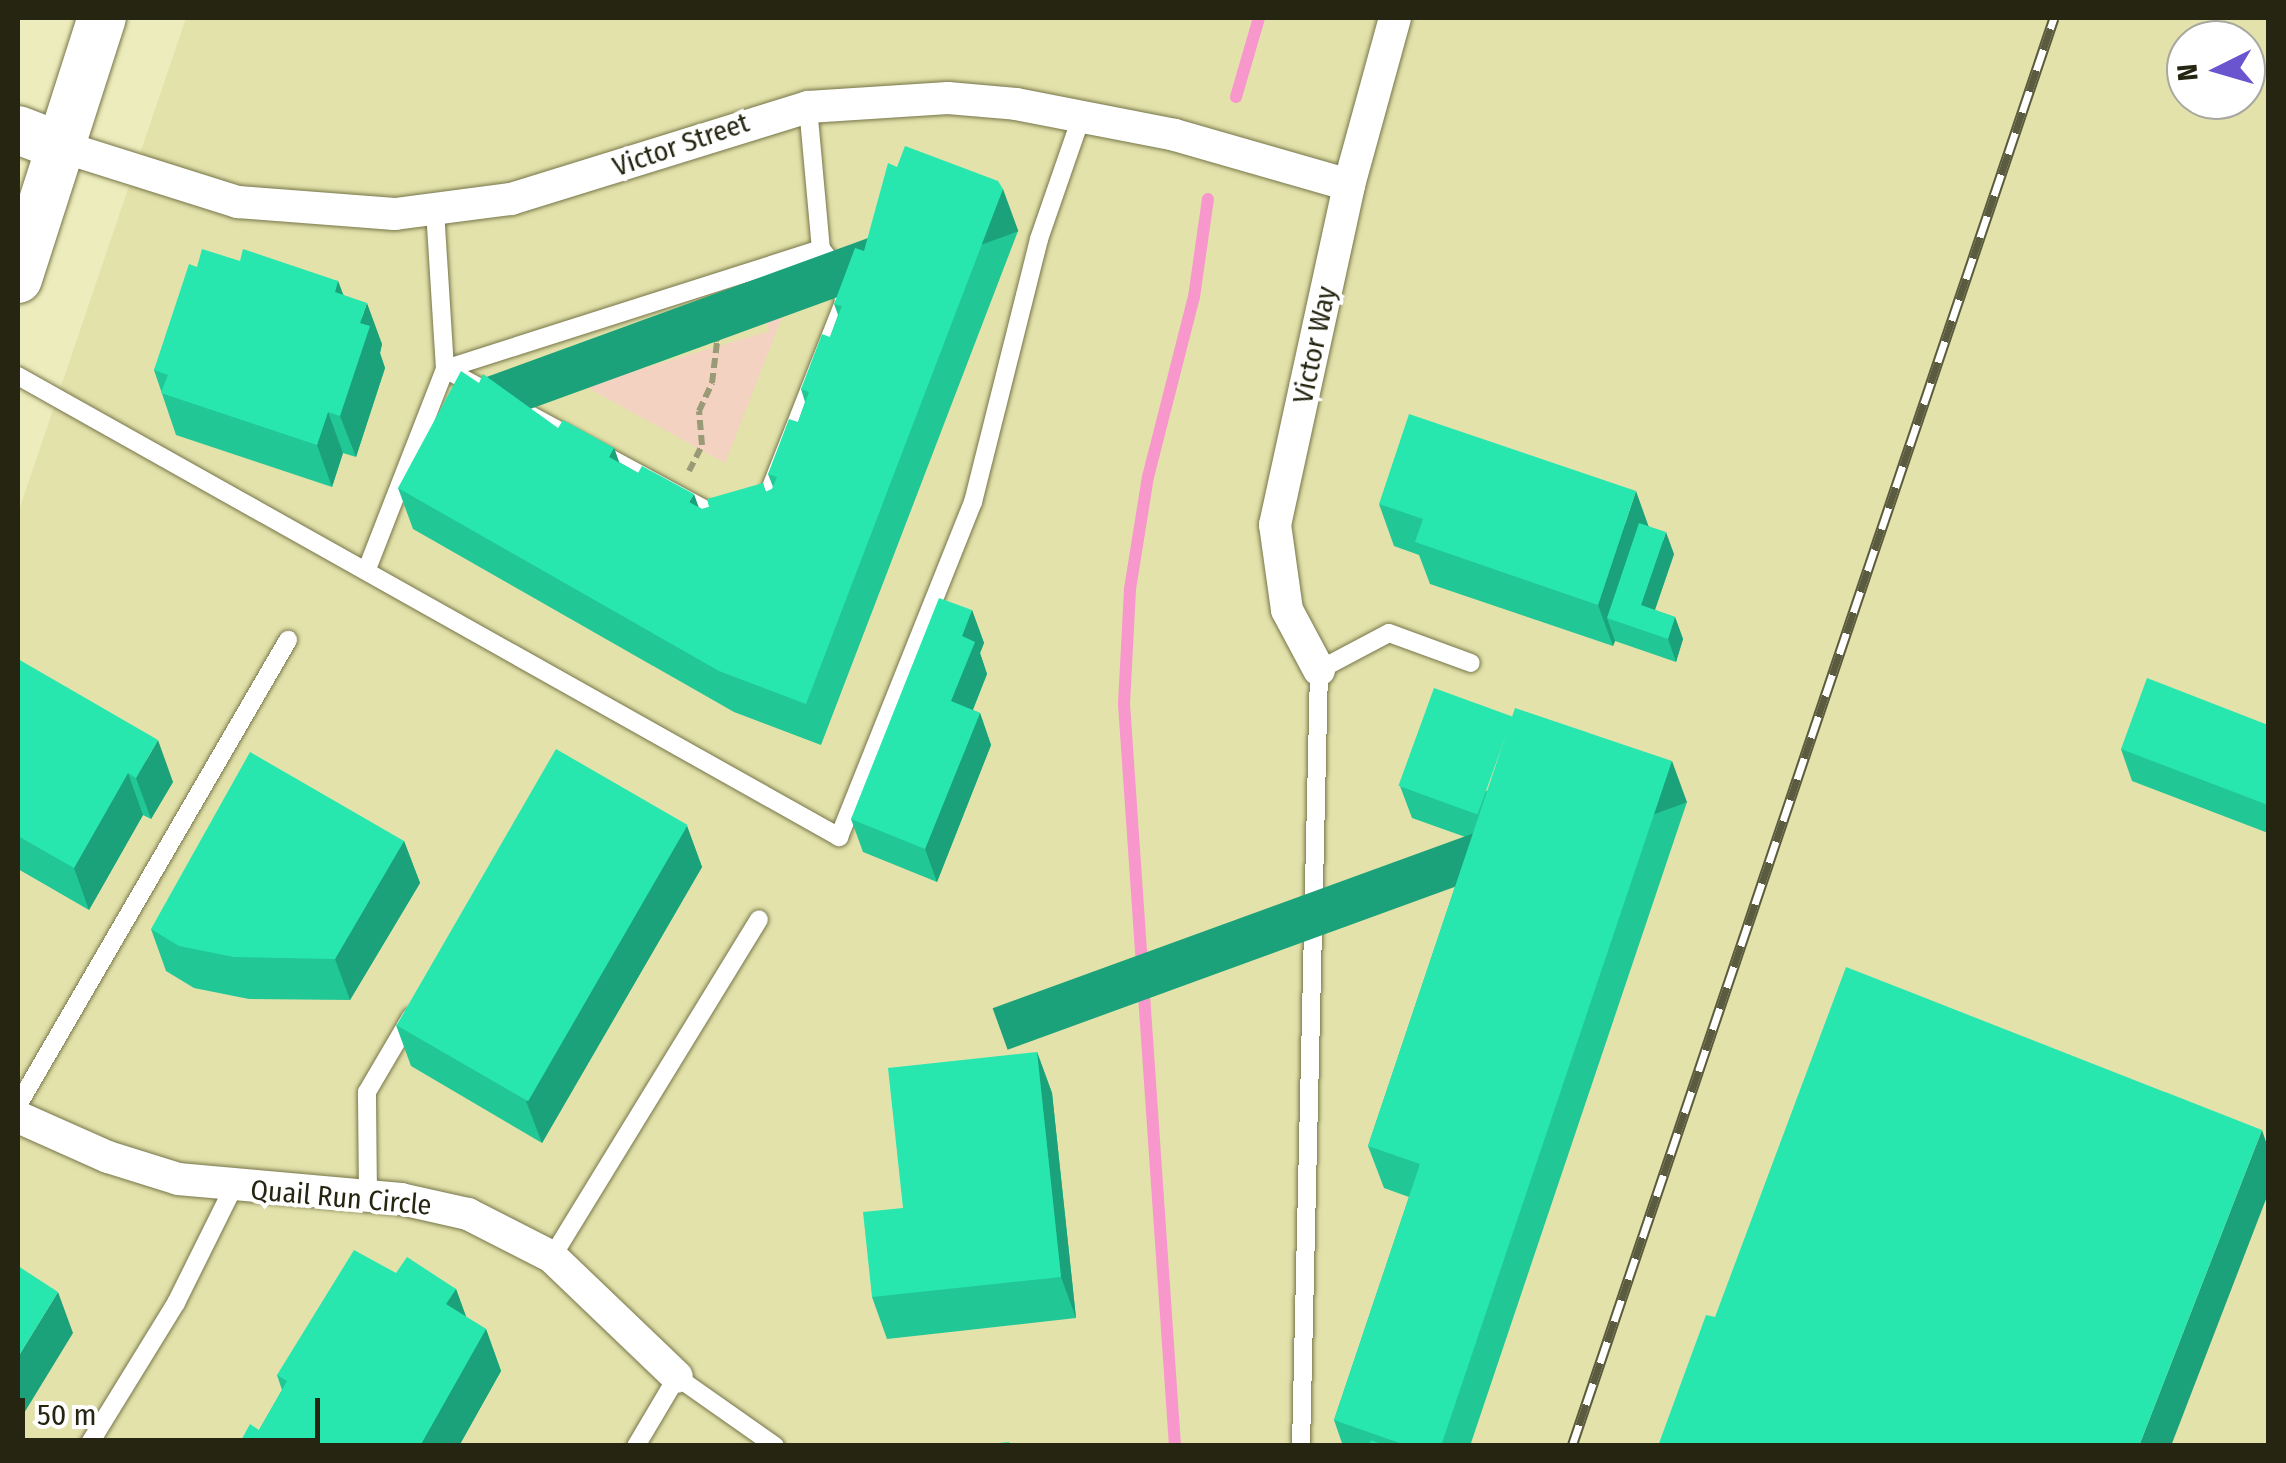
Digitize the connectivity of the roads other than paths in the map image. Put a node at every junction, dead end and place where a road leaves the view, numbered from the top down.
1 (102, 18) edge
2 (1395, 18) edge
3 (808, 107) junction
4 (1082, 115) junction
5 (39, 138) edge
6 (1350, 185) junction
7 (434, 212) junction
8 (821, 249) junction
9 (18, 279) edge
10 (445, 369) junction
11 (18, 376) edge
12 (367, 569) junction
13 (288, 640) dead end
14 (1471, 663) dead end
15 (1319, 670) junction
16 (759, 920) dead end
17 (426, 990) edge
18 (18, 1105) edge
19 (18, 1117) edge
20 (233, 1188) junction
21 (368, 1195) junction
22 (552, 1257) junction
23 (677, 1377) junction
24 (88, 1446) edge
25 (636, 1446) edge
26 (776, 1446) edge
27 (1301, 1446) edge

1 - 5 main road
2 - 6 street, Victor Way
3 - 4 street, Victor Street
3 - 7 street, Victor Street
3 - 8 lane
4 - 6 street, Victor Street
4 - 12 lane
5 - 7 street, Victor Street
5 - 9 main road
6 - 15 street, Victor Way
7 - 10 lane
8 - 10 lane
8 - 10 lane
10 - 12 lane
11 - 12 lane
13 - 18 lane
14 - 15 lane
15 - 27 lane
16 - 22 lane
17 - 21 lane
19 - 20 street, Quail Run Circle
20 - 21 street, Quail Run Circle
20 - 24 lane
21 - 22 street, Quail Run Circle
22 - 23 street, Quail Run Circle
23 - 25 lane
23 - 26 lane

